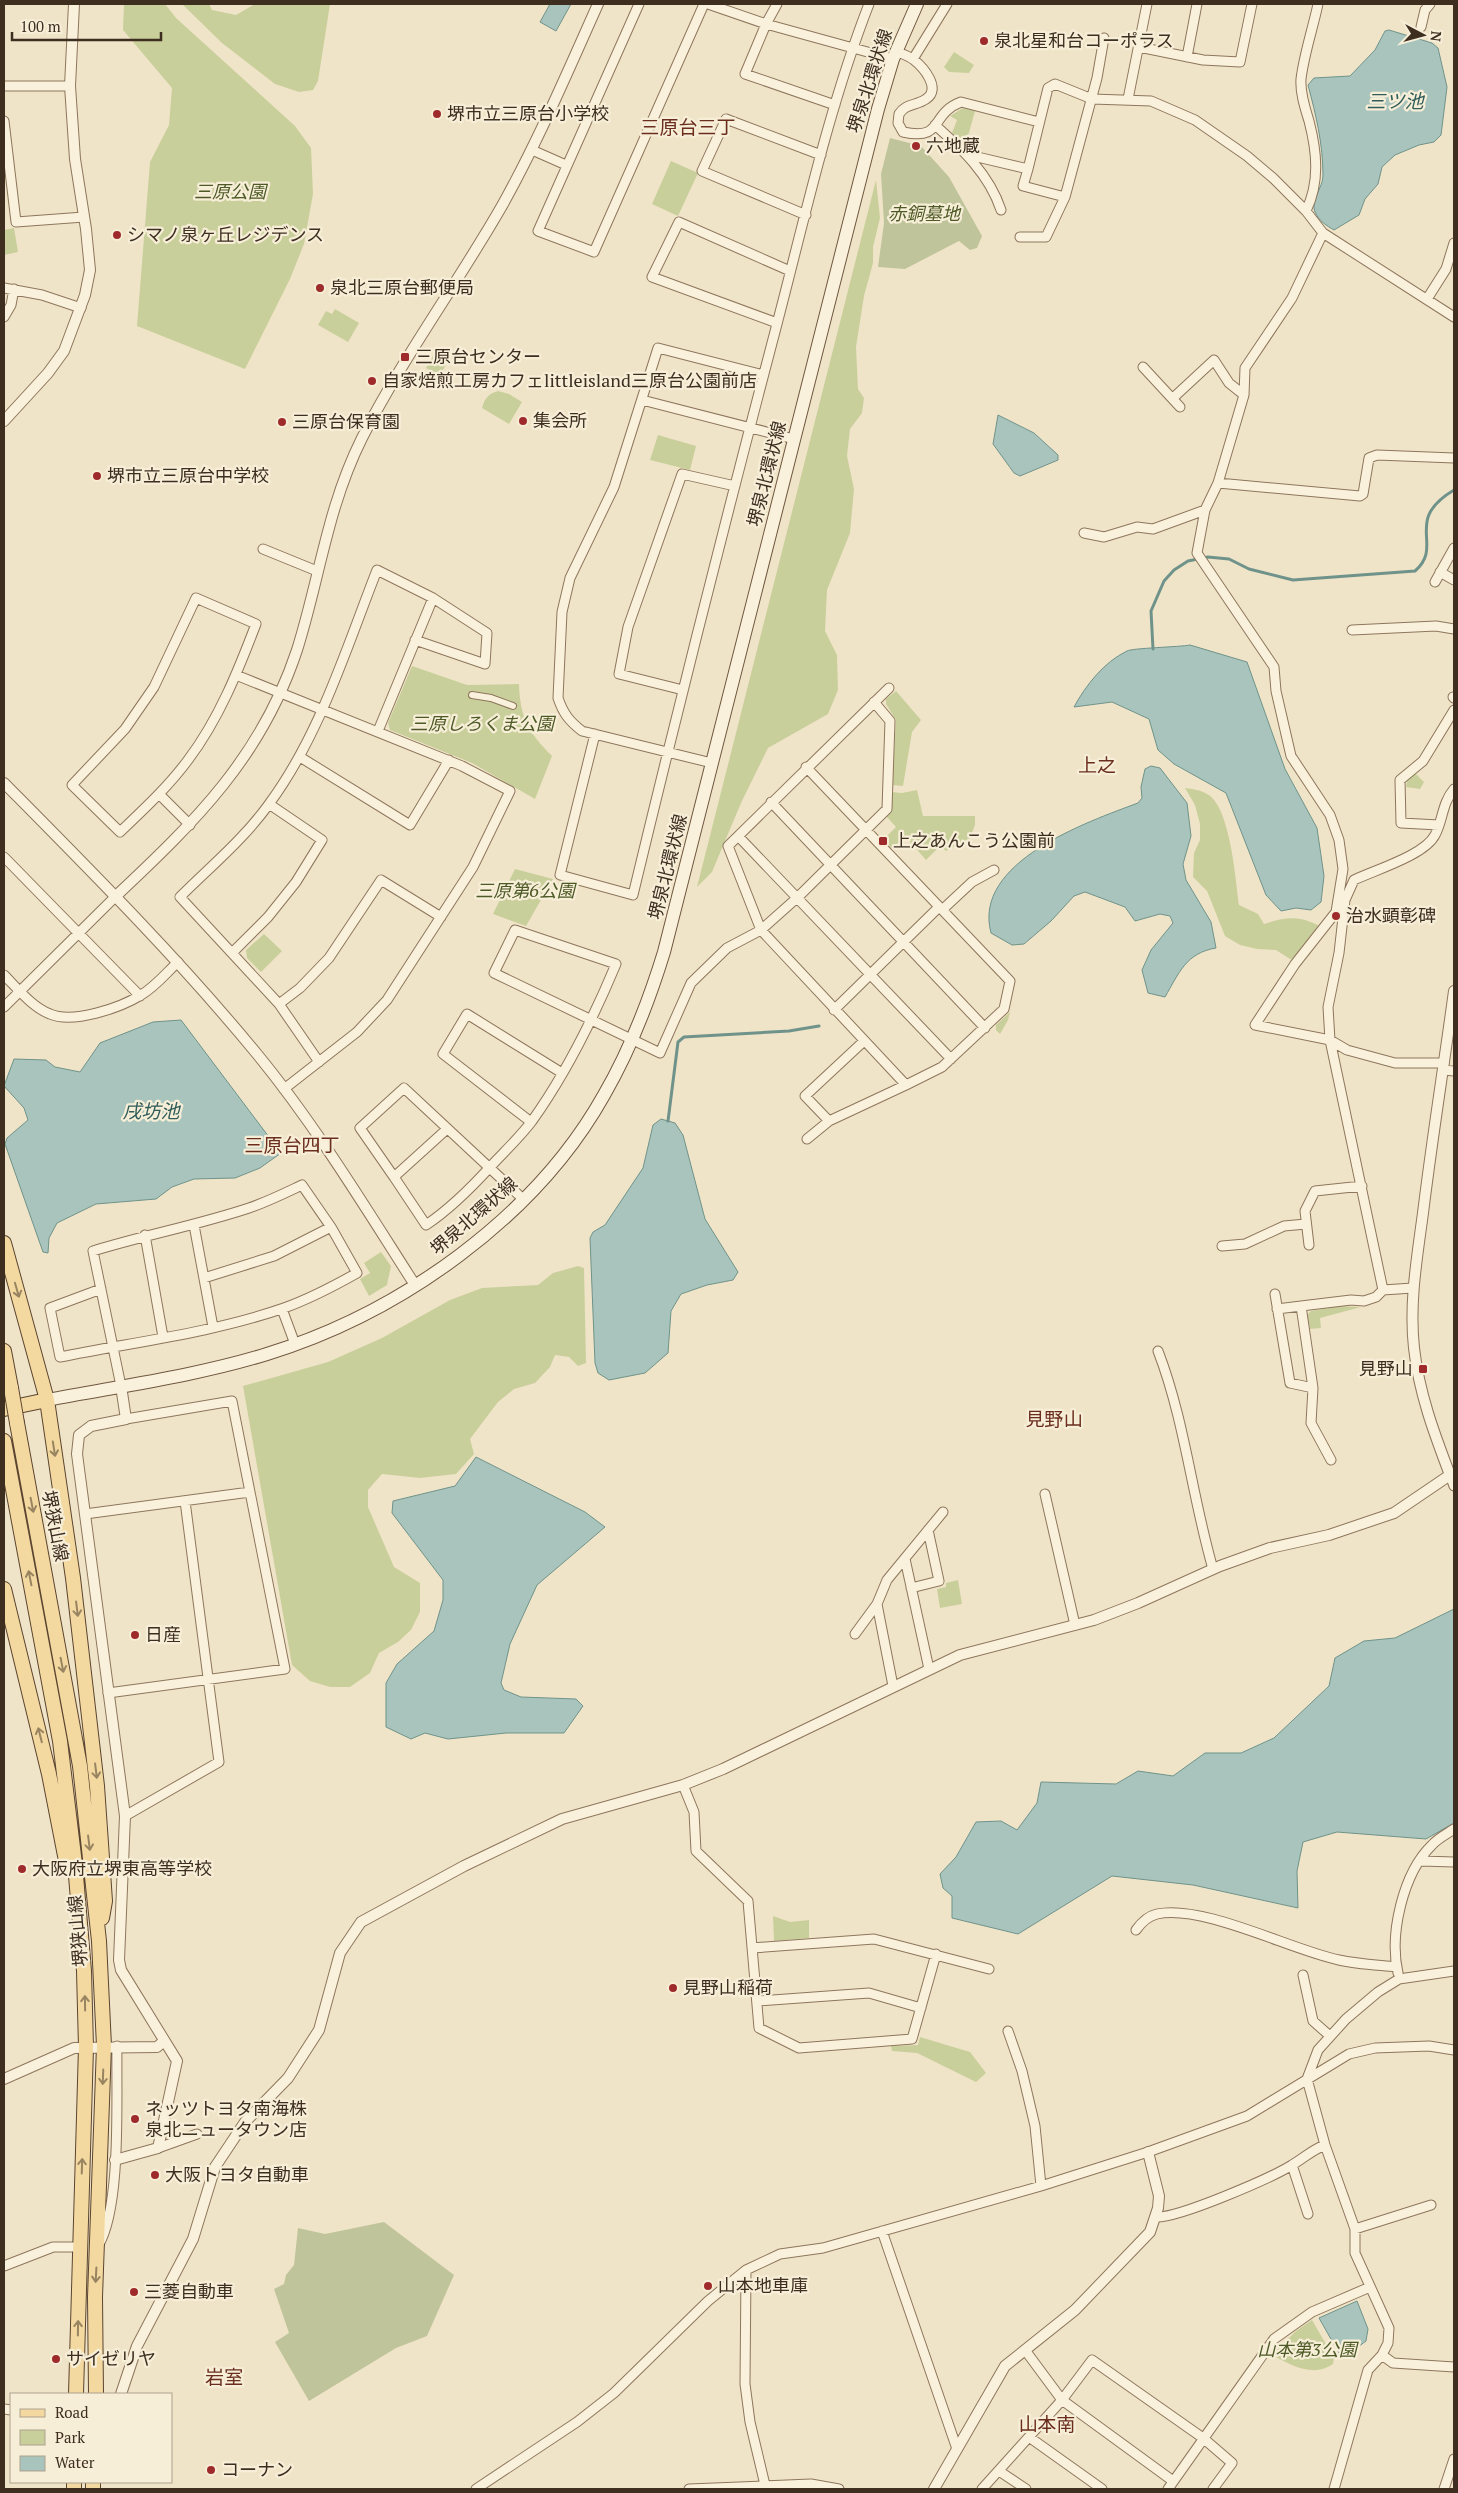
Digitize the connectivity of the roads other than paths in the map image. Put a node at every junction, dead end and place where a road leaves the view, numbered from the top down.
1 (74, 4) edge
2 (598, 4) edge
3 (639, 4) edge
4 (704, 4) edge
5 (708, 4) edge
6 (777, 4) edge
7 (869, 4) edge
8 (917, 4) edge
9 (947, 4) edge
10 (1147, 4) edge
11 (1197, 4) edge
12 (1252, 4) edge
13 (1318, 4) edge
14 (1430, 4) edge
15 (766, 24) junction
16 (1422, 27) dead end
17 (1104, 38) dead end
18 (852, 47) junction
19 (1139, 47) junction
20 (894, 55) junction
21 (1186, 57) junction
22 (913, 58) junction
23 (4, 86) edge
24 (70, 86) junction
25 (1092, 99) junction
26 (1128, 99) junction
27 (834, 104) junction
28 (4, 121) edge
29 (1040, 122) junction
30 (936, 124) junction
31 (532, 150) junction
32 (821, 155) junction
33 (969, 155) junction
34 (566, 165) junction
35 (1028, 169) junction
36 (1065, 197) junction
37 (1002, 210) dead end
38 (1306, 211) junction
39 (806, 215) junction
40 (84, 217) junction
41 (1323, 233) junction
42 (1020, 237) dead end
43 (1454, 243) edge
44 (790, 271) junction
45 (4, 288) edge
46 (14, 289) junction
47 (1427, 299) junction
48 (81, 308) junction
49 (4, 317) edge
50 (1454, 317) edge
51 (777, 323) junction
52 (1143, 367) dead end
53 (763, 374) junction
54 (1244, 395) junction
55 (1173, 398) junction
56 (642, 400) junction
57 (1180, 407) dead end
58 (4, 421) edge
59 (750, 428) junction
60 (794, 439) junction
61 (1454, 458) edge
62 (1218, 483) junction
63 (735, 486) junction
64 (1205, 510) junction
65 (1084, 533) dead end
66 (1454, 548) edge
67 (263, 549) dead end
68 (317, 571) junction
69 (1440, 572) junction
70 (1454, 580) edge
71 (1434, 582) dead end
72 (433, 598) junction
73 (1454, 629) edge
74 (1352, 630) dead end
75 (415, 640) junction
76 (236, 675) junction
77 (888, 688) dead end
78 (683, 690) junction
79 (280, 692) junction
80 (472, 695) dead end
81 (874, 702) junction
82 (513, 706) dead end
83 (322, 709) junction
84 (1454, 710) edge
85 (378, 731) junction
86 (595, 734) junction
87 (668, 753) junction
88 (300, 757) junction
89 (448, 760) junction
90 (712, 764) junction
91 (806, 767) junction
92 (4, 782) edge
93 (1454, 789) edge
94 (159, 794) junction
95 (771, 802) junction
96 (269, 804) junction
97 (190, 825) junction
98 (1439, 825) junction
99 (865, 830) junction
100 (738, 836) junction
101 (4, 857) edge
102 (830, 866) junction
103 (994, 870) dead end
104 (116, 896) junction
105 (798, 897) junction
106 (940, 909) junction
107 (1340, 913) junction
108 (441, 917) junction
109 (761, 930) junction
110 (79, 934) junction
111 (903, 942) junction
112 (233, 952) junction
113 (178, 962) junction
114 (870, 974) junction
115 (4, 975) edge
116 (1454, 991) edge
117 (21, 992) junction
118 (140, 996) junction
119 (279, 1004) junction
120 (4, 1007) edge
121 (834, 1010) junction
122 (592, 1022) junction
123 (985, 1028) junction
124 (632, 1040) junction
125 (1330, 1040) junction
126 (864, 1041) junction
127 (951, 1059) junction
128 (319, 1062) junction
129 (1444, 1066) junction
130 (1454, 1071) edge
131 (562, 1073) junction
132 (906, 1085) junction
133 (284, 1089) junction
134 (829, 1121) junction
135 (531, 1122) junction
136 (448, 1129) junction
137 (807, 1139) dead end
138 (490, 1167) junction
139 (394, 1177) junction
140 (1362, 1186) junction
141 (523, 1199) junction
142 (1306, 1224) junction
143 (194, 1225) junction
144 (331, 1227) junction
145 (145, 1235) junction
146 (4, 1243) edge
147 (1309, 1245) dead end
148 (1222, 1246) dead end
149 (204, 1278) junction
150 (415, 1285) junction
151 (1414, 1288) junction
152 (101, 1289) junction
153 (1383, 1290) junction
154 (1275, 1294) dead end
155 (1301, 1306) junction
156 (282, 1309) junction
157 (1277, 1309) junction
158 (213, 1328) junction
159 (163, 1337) junction
160 (295, 1344) junction
161 (114, 1346) junction
162 (4, 1351) edge
163 (1158, 1351) dead end
164 (121, 1386) junction
165 (1313, 1388) junction
166 (47, 1400) junction
167 (4, 1409) edge
168 (126, 1419) junction
169 (4, 1441) edge
170 (1331, 1460) dead end
171 (1452, 1474) edge
172 (1454, 1486) edge
173 (250, 1492) junction
174 (1045, 1494) dead end
175 (185, 1501) junction
176 (942, 1512) dead end
177 (85, 1514) junction
178 (928, 1530) junction
179 (905, 1559) junction
180 (1213, 1569) junction
181 (912, 1588) junction
182 (4, 1590) edge
183 (876, 1604) junction
184 (1075, 1625) junction
185 (854, 1634) dead end
186 (929, 1669) junction
187 (209, 1679) junction
188 (894, 1686) junction
189 (108, 1693) junction
190 (683, 1785) junction
191 (124, 1816) junction
192 (1454, 1829) edge
193 (1421, 1861) junction
194 (1454, 1862) edge
195 (1136, 1930) dead end
196 (80, 1938) junction
197 (99, 1941) junction
198 (752, 1948) junction
199 (936, 1954) junction
200 (1396, 1967) junction
201 (989, 1969) dead end
202 (1454, 1971) edge
203 (1303, 1976) dead end
204 (1399, 1979) junction
205 (757, 2001) junction
206 (921, 2008) junction
207 (1008, 2031) dead end
208 (1330, 2036) junction
209 (164, 2041) junction
210 (110, 2046) junction
211 (86, 2047) junction
212 (1454, 2050) edge
213 (4, 2079) edge
214 (1306, 2079) junction
215 (197, 2134) dead end
216 (1325, 2145) junction
217 (158, 2148) junction
218 (1148, 2152) junction
219 (115, 2160) junction
220 (1292, 2165) junction
221 (1041, 2186) junction
222 (1431, 2204) dead end
223 (1308, 2214) dead end
224 (1156, 2217) junction
225 (1355, 2228) junction
226 (882, 2231) junction
227 (98, 2246) junction
228 (80, 2247) junction
229 (4, 2266) edge
230 (746, 2270) junction
231 (1370, 2287) junction
232 (1025, 2350) junction
233 (1382, 2355) junction
234 (1454, 2367) edge
235 (76, 2393) edge
236 (96, 2393) edge
237 (122, 2393) edge
238 (1062, 2400) junction
239 (1029, 2437) junction
240 (1203, 2438) junction
241 (957, 2450) junction
242 (1454, 2459) edge
243 (999, 2471) junction
244 (1173, 2481) junction
245 (765, 2484) junction
246 (476, 2489) edge
247 (689, 2489) edge
248 (839, 2489) edge
249 (934, 2489) edge
250 (982, 2489) edge
251 (1026, 2489) edge
252 (1102, 2489) edge
253 (1168, 2489) edge
254 (1213, 2489) edge
255 (1334, 2489) edge
256 (1444, 2489) edge

1 - 24 street
2 - 31 street
3 - 34 street
4 - 34 street
5 - 15 street
6 - 15 street
7 - 18 street
8 - 20 main road, 堺泉北環状線
9 - 22 street
10 - 19 street
11 - 21 street
12 - 21 street
13 - 38 street
14 - 16 street
15 - 18 street
15 - 27 street
17 - 25 street
18 - 20 street
18 - 27 street
19 - 21 street
19 - 26 street
20 - 22 street
20 - 60 main road, 堺泉北環状線
22 - 30 street
23 - 24 street
24 - 40 street
25 - 26 street
25 - 29 street
25 - 36 street
26 - 38 street
27 - 32 street
28 - 40 street
29 - 30 street
29 - 35 street
30 - 33 street
31 - 34 street
31 - 68 street
32 - 39 street
32 - 39 street
33 - 35 street
33 - 37 street
35 - 36 street
36 - 42 street
38 - 41 street
39 - 44 street
40 - 48 street
41 - 47 street
41 - 54 street
43 - 47 street
44 - 51 street
44 - 51 street
45 - 46 street
46 - 48 street
46 - 49 street
47 - 50 street
48 - 58 street
51 - 53 street
52 - 55 street
53 - 56 street
53 - 59 street
54 - 55 street
54 - 62 street
55 - 57 street
56 - 59 street
56 - 86 street
59 - 60 street
59 - 63 street
60 - 90 main road, 堺泉北環状線
61 - 62 street
62 - 64 street
63 - 78 street
63 - 78 street
64 - 65 street
64 - 107 street
66 - 69 street
67 - 68 street
68 - 79 street
69 - 70 street
69 - 71 street
72 - 75 street
72 - 75 street
72 - 83 street
73 - 74 street
75 - 85 street
76 - 79 street
76 - 94 street
76 - 94 street
77 - 81 street
78 - 87 street
79 - 83 street
79 - 97 street
80 - 82 street
81 - 91 street
81 - 99 street
83 - 85 street
83 - 88 street
84 - 98 street
85 - 89 street
86 - 87 street
86 - 87 street
87 - 90 street
88 - 89 street
88 - 96 street
89 - 108 street
90 - 124 main road, 堺泉北環状線
91 - 95 street
91 - 99 street
92 - 104 street
93 - 98 street
94 - 97 street
95 - 100 street
95 - 102 street
96 - 112 street
96 - 112 street
97 - 104 street
98 - 107 street
99 - 102 street
99 - 106 street
100 - 105 street
100 - 109 street
101 - 110 street
102 - 105 street
102 - 111 street
103 - 106 street
104 - 110 street
104 - 113 street
105 - 109 street
105 - 114 street
106 - 111 street
106 - 123 street
107 - 125 street
107 - 125 street
108 - 119 street
108 - 128 street
109 - 121 street
109 - 124 street
110 - 117 street
110 - 118 street
111 - 114 street
111 - 123 street
112 - 119 street
113 - 118 street
113 - 133 street
114 - 121 street
114 - 127 street
115 - 117 street
116 - 129 street
117 - 118 street
117 - 120 street
119 - 128 street
121 - 126 street
122 - 122 street
122 - 124 street
122 - 131 street
123 - 127 street
124 - 141 main road, 堺泉北環状線
125 - 129 street
125 - 140 street
126 - 132 street
126 - 134 street
127 - 132 street
128 - 133 street
129 - 130 street
129 - 151 street
131 - 135 street
131 - 135 street
132 - 134 street
133 - 150 street
134 - 137 street
135 - 138 street
136 - 138 street
136 - 139 street
136 - 139 street
138 - 139 street
138 - 141 street
140 - 142 street
140 - 153 street
141 - 150 main road, 堺泉北環状線
142 - 147 street
142 - 148 street
143 - 144 street
143 - 145 street
143 - 149 street
144 - 149 street
144 - 156 street
145 - 152 street
145 - 159 street
146 -> 166 main road
149 - 158 street
150 - 160 main road, 堺泉北環状線
151 - 153 street
151 - 171 street
152 - 161 street
152 - 161 street
153 - 155 street
154 - 157 street
155 - 157 street
155 - 165 street
156 - 158 street
156 - 160 street
157 - 165 street
158 - 159 street
159 - 161 street
160 - 164 main road, 堺泉北環状線
161 - 164 street
162 -> 197 main road, 堺狭山線, bridge
163 - 180 street
164 - 166 main road, 堺泉北環状線
164 - 168 street
165 - 170 street
166 - 167 main road
166 -> 197 main road
168 - 173 street
168 - 177 street
196 -> 169 main road, 堺狭山線
171 - 172 street
171 - 180 street
173 - 175 street
173 - 187 street
174 - 184 street
175 - 177 street
175 - 187 street
176 - 178 street
177 - 189 street
178 - 179 street
178 - 181 street
179 - 181 street
179 - 183 street
180 - 184 street
181 - 186 street
196 -> 182 main road
183 - 185 street
183 - 188 street
184 - 186 street
186 - 188 street
187 - 189 street
187 - 191 street
188 - 190 street
189 - 191 street
190 - 198 street
190 - 237 street
191 - 209 street
192 - 193 street
193 - 194 street
193 - 200 street
195 - 200 street
211 -> 196 main road, 堺狭山線
197 - 210 main road, 堺狭山線
198 - 199 street
198 - 205 street
199 - 201 street
199 - 206 street
200 - 204 street
202 - 204 street
203 - 208 street
204 - 208 street
205 - 206 street
205 - 206 street
207 - 221 street
208 - 214 street
209 - 210 street
209 - 217 street
210 - 211 street
210 - 219 street
210 -> 227 main road, 堺狭山線
211 - 213 street
228 -> 211 main road, 堺狭山線
212 - 214 street
214 - 216 street
214 - 218 street
215 - 217 street
216 - 220 street
216 - 225 street
217 - 219 street
218 - 221 street
218 - 224 street
219 - 227 street
220 - 223 street
220 - 224 street
221 - 226 street
222 - 225 street
224 - 232 street
225 - 231 street
226 - 230 street
226 - 241 street
227 -> 236 main road, 堺狭山線
228 - 229 street
235 -> 228 main road, 堺狭山線
230 - 245 street
230 - 246 street
231 - 233 street
231 - 240 street
232 - 238 street
232 - 241 street
233 - 234 street
233 - 255 street
238 - 239 street
238 - 240 street
238 - 244 street
239 - 243 street
239 - 252 street
240 - 244 street
240 - 254 street
241 - 249 street
242 - 256 street
243 - 250 street
243 - 251 street
244 - 253 street
245 - 247 street
245 - 248 street

